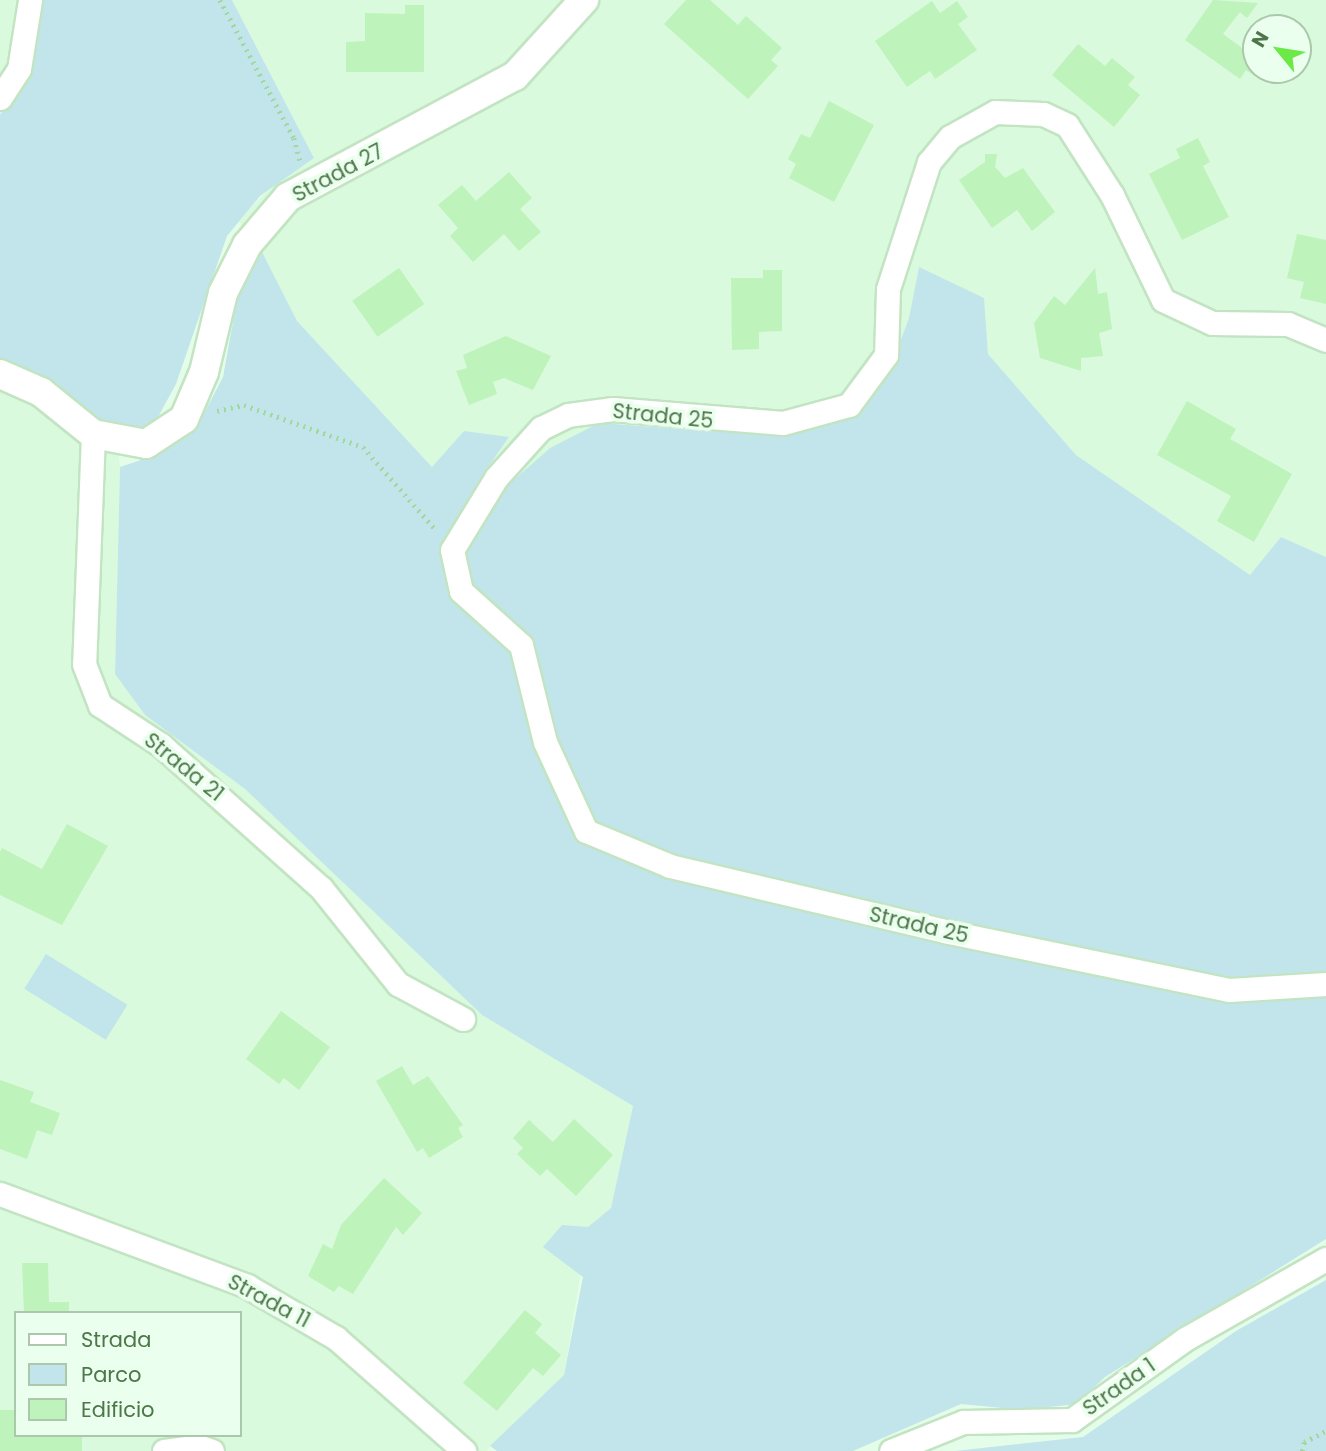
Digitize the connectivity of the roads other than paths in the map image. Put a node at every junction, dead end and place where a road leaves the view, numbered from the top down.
1 (30, 0) edge
2 (584, 0) edge
3 (0, 98) edge
4 (1326, 340) edge
5 (0, 374) edge
6 (93, 434) junction
7 (1326, 984) edge
8 (463, 1019) dead end
9 (0, 1194) edge
10 (1326, 1259) edge
11 (164, 1451) edge
12 (212, 1451) edge
13 (464, 1451) edge
14 (891, 1451) edge

1 - 3 street
2 - 6 street, Strada 27
4 - 7 street, Strada 25
5 - 6 street
6 - 8 street, Strada 21
9 - 13 street, Strada 11
10 - 14 street, Strada 1
11 - 12 street

